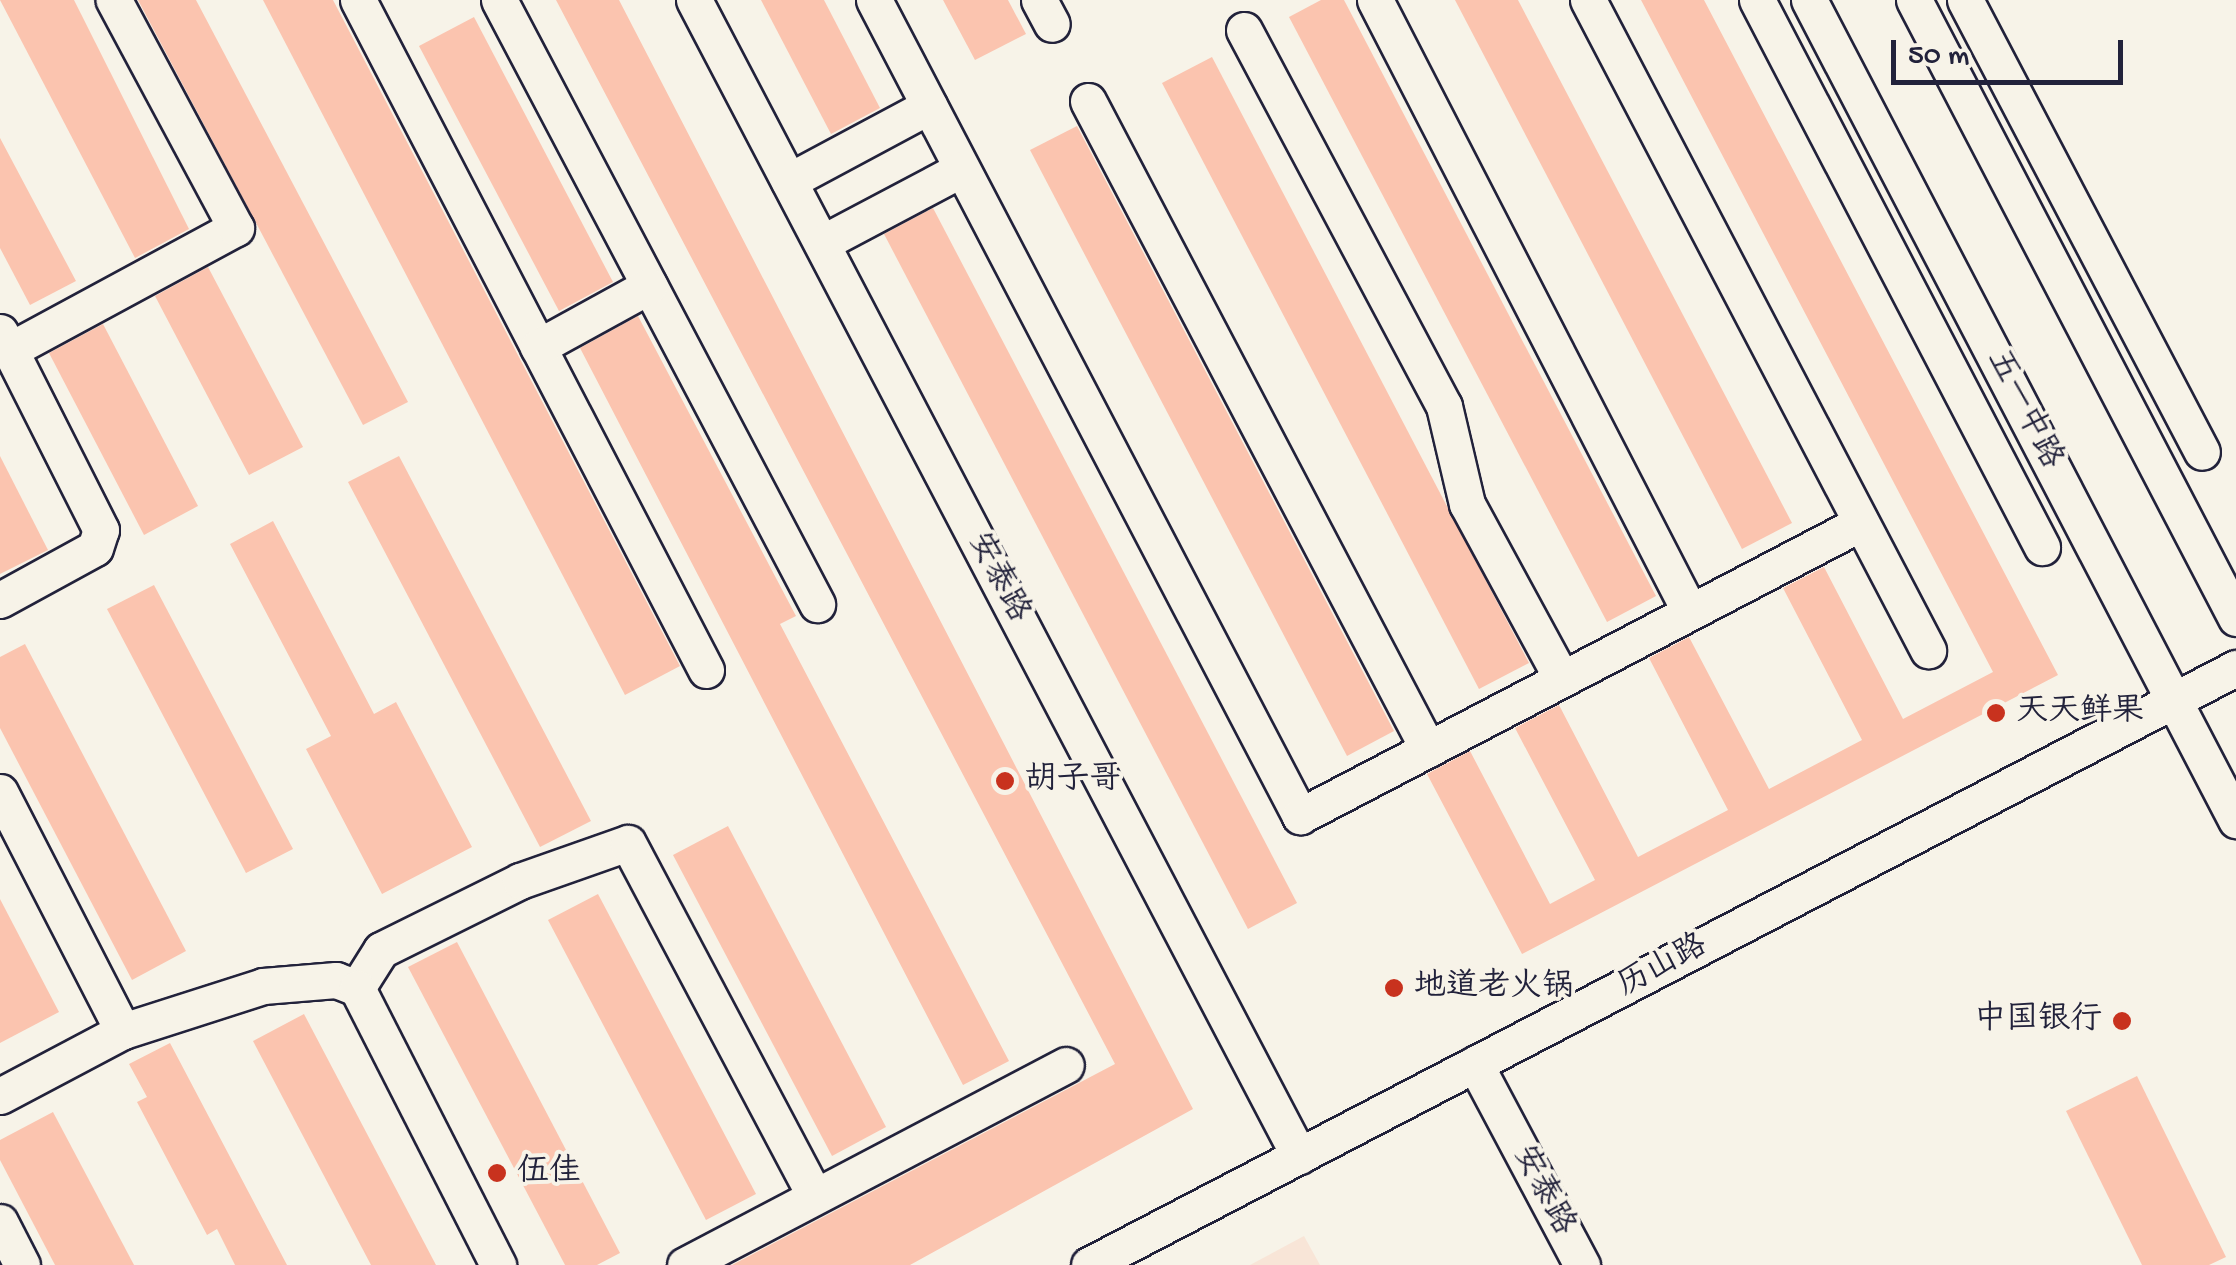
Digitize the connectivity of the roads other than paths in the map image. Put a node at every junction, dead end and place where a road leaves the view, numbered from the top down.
1 (114, 0) edge
2 (358, 0) edge
3 (499, 0) edge
4 (694, 0) edge
5 (874, 0) edge
6 (1375, 0) edge
7 (1588, 0) edge
8 (1757, 0) edge
9 (1809, 0) edge
10 (1914, 0) edge
11 (1965, 0) edge
12 (1244, 30) dead end
13 (1088, 101) dead end
14 (929, 106) junction
15 (962, 169) junction
16 (789, 181) junction
17 (822, 244) junction
18 (649, 286) junction
19 (5, 341) edge
20 (538, 347) junction
21 (2202, 452) dead end
22 (1861, 522) junction
23 (2042, 546) dead end
24 (0, 600) edge
25 (817, 604) dead end
26 (1690, 612) junction
27 (2236, 618) edge
28 (1928, 650) dead end
29 (2236, 668) edge
30 (706, 670) dead end
31 (1562, 679) junction
32 (2174, 700) junction
33 (1428, 749) junction
34 (0, 792) edge
35 (2236, 820) edge
36 (357, 988) junction
37 (122, 1031) junction
38 (1475, 1064) junction
39 (1066, 1065) dead end
40 (0, 1096) edge
41 (1300, 1156) junction
42 (815, 1196) junction
43 (0, 1222) edge
44 (22, 1265) edge
45 (498, 1265) edge
46 (685, 1265) edge
47 (1089, 1265) edge
48 (1582, 1265) edge

1 - 19 street
2 - 20 street
3 - 18 street
4 - 16 street, 安泰路
5 - 14 street
6 - 26 street
7 - 22 street
8 - 23 street
9 - 32 street, 五一中路
10 - 27 street
11 - 21 street
12 - 31 street
13 - 33 street
14 - 15 street
14 - 16 street
15 - 17 street
15 - 33 street
16 - 17 street, 安泰路
17 - 41 street, 安泰路
18 - 20 street
18 - 25 street
19 - 24 street
20 - 30 street
22 - 26 street
22 - 28 street
26 - 31 street
29 - 32 street, 历山路
31 - 33 street
32 - 35 street, 五一中路
32 - 38 street, 历山路
34 - 37 street
36 - 37 street
36 - 42 street
36 - 45 street
37 - 40 street
38 - 41 street, 历山路
38 - 48 street, 安泰路
39 - 42 street
41 - 47 street, 历山路
42 - 46 street
43 - 44 street

